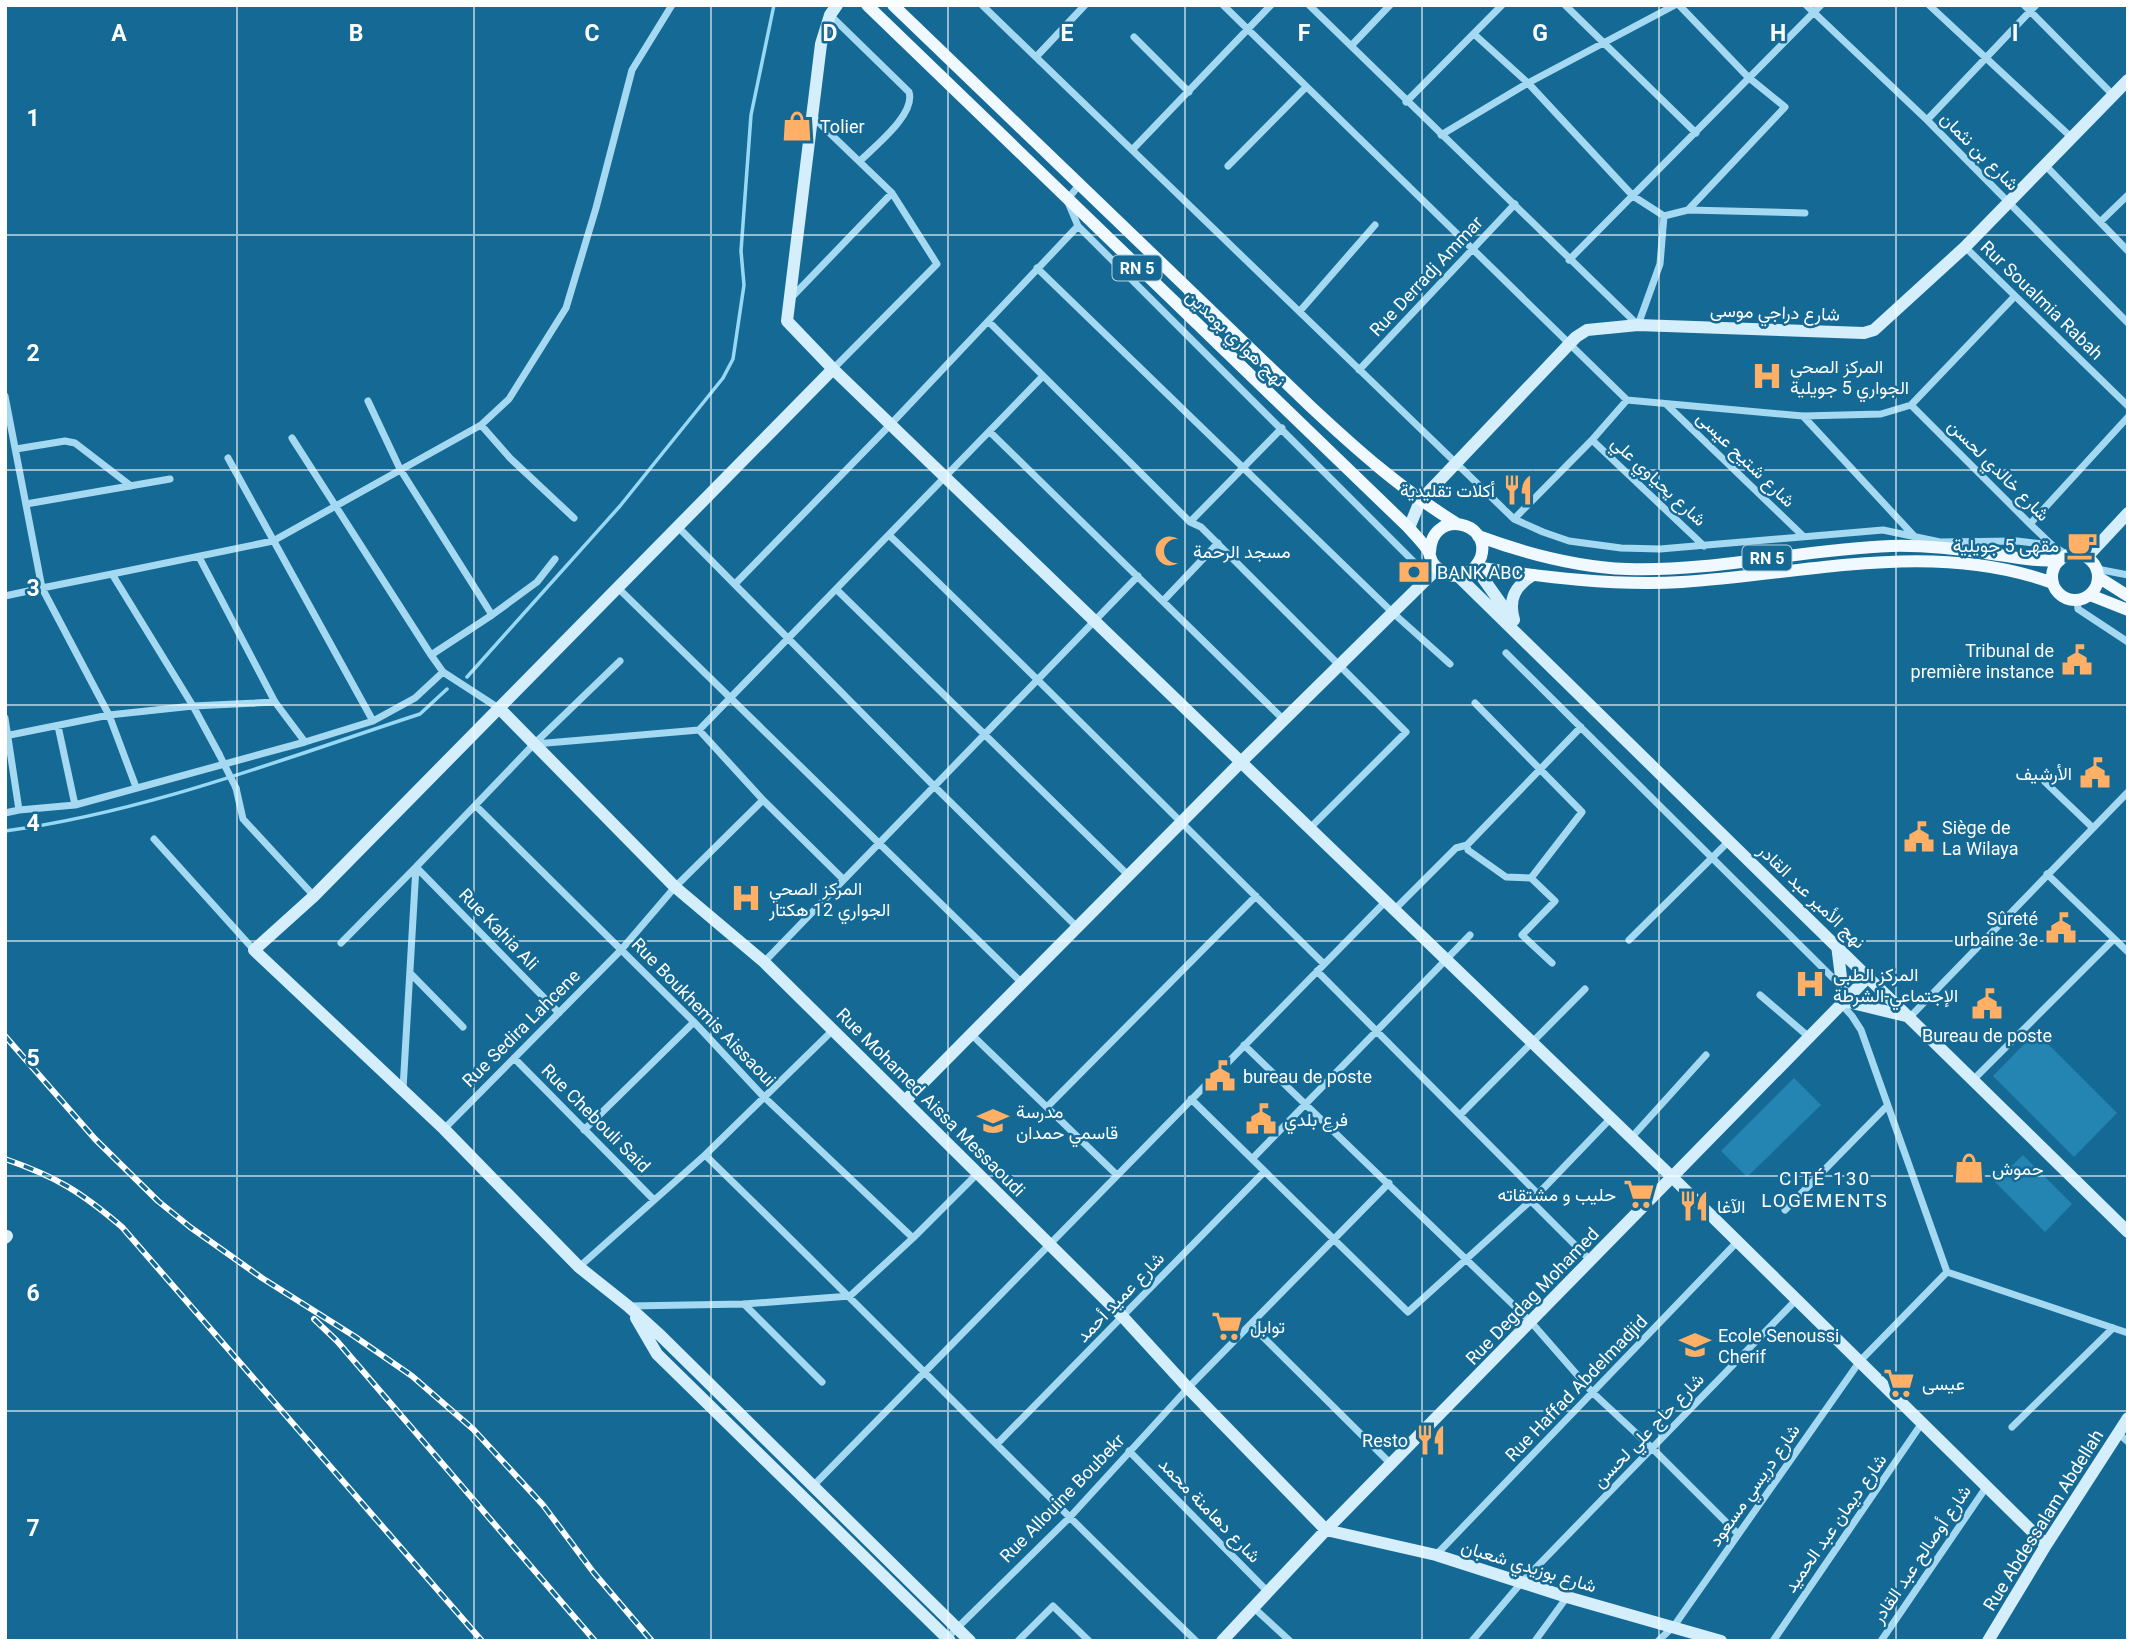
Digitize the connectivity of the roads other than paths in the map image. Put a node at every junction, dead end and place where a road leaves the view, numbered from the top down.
1 (672, 5) edge
2 (867, 5) edge
3 (982, 5) edge
4 (1085, 5) edge
5 (1223, 5) edge
6 (1271, 5) edge
7 (1308, 5) edge
8 (1390, 5) edge
9 (1502, 5) edge
10 (1565, 5) edge
11 (1677, 5) edge
12 (1806, 5) edge
13 (1821, 5) edge
14 (1929, 5) edge
15 (2030, 7) edge
16 (901, 8) edge
17 (834, 10) edge
18 (1814, 12) junction
19 (1249, 30) junction
20 (1474, 34) junction
21 (1134, 37) dead end
22 (1605, 43) junction
23 (1351, 46) junction
24 (1036, 57) junction
25 (1986, 58) junction
26 (1748, 77) junction
27 (2128, 80) edge
28 (1528, 83) junction
29 (1306, 87) junction
30 (1189, 92) junction
31 (2113, 95) junction
32 (1406, 102) junction
33 (814, 118) junction
34 (1927, 120) junction
35 (1696, 133) junction
36 (1441, 135) junction
37 (2071, 137) junction
38 (1133, 149) junction
39 (860, 161) junction
40 (2044, 164) junction
41 (1228, 166) dead end
42 (1079, 185) junction
43 (892, 193) junction
44 (2128, 195) edge
45 (1633, 196) junction
46 (1067, 200) junction
47 (2009, 202) junction
48 (1515, 204) junction
49 (1688, 210) junction
50 (1805, 213) dead end
51 (1664, 216) junction
52 (2100, 222) junction
53 (1375, 225) dead end
54 (1079, 226) junction
55 (1965, 247) junction
56 (1472, 249) junction
57 (2128, 251) edge
58 (1569, 260) junction
59 (1037, 268) junction
60 (2015, 296) junction
61 (790, 299) junction
62 (1300, 311) junction
63 (989, 322) junction
64 (2128, 323) edge
65 (1638, 325) junction
66 (1570, 344) junction
67 (833, 369) junction
68 (1359, 370) junction
69 (1043, 376) junction
70 (5, 396) edge
71 (1627, 400) junction
72 (368, 401) dead end
73 (1667, 404) junction
74 (1911, 405) junction
75 (2128, 406) edge
76 (1803, 416) junction
77 (2128, 417) edge
78 (481, 425) junction
79 (890, 425) junction
80 (1282, 428) junction
81 (990, 432) junction
82 (292, 438) dead end
83 (1592, 440) junction
84 (16, 449) junction
85 (228, 458) dead end
86 (1455, 464) junction
87 (400, 469) junction
88 (1243, 469) junction
89 (946, 478) junction
90 (170, 479) dead end
91 (131, 486) junction
92 (1420, 501) junction
93 (26, 504) junction
94 (335, 506) junction
95 (2128, 513) edge
96 (574, 518) dead end
97 (1514, 519) junction
98 (1191, 522) junction
99 (1456, 523) junction
100 (2030, 524) junction
101 (678, 527) junction
102 (1409, 528) junction
103 (889, 535) junction
104 (1478, 536) junction
105 (1804, 536) junction
106 (1914, 536) junction
107 (273, 541) junction
108 (1218, 543) junction
109 (2052, 545) junction
110 (1704, 546) junction
111 (1430, 552) junction
112 (199, 557) junction
113 (2087, 557) junction
114 (2064, 558) junction
115 (555, 559) dead end
116 (1475, 567) junction
117 (1433, 573) junction
118 (2097, 573) junction
119 (112, 574) junction
120 (1533, 575) junction
121 (2128, 575) edge
122 (1138, 576) junction
123 (1458, 576) junction
124 (2053, 583) junction
125 (735, 584) junction
126 (618, 588) junction
127 (42, 589) junction
128 (836, 589) junction
129 (5, 596) edge
130 (2090, 596) junction
131 (2128, 596) edge
132 (2077, 600) junction
133 (1163, 601) junction
134 (2128, 610) edge
135 (1392, 612) junction
136 (492, 615) junction
137 (1093, 621) junction
138 (1516, 624) junction
139 (788, 638) junction
140 (2128, 642) edge
141 (1531, 645) junction
142 (1506, 653) dead end
143 (430, 655) junction
144 (620, 661) dead end
145 (1450, 664) dead end
146 (1339, 666) junction
147 (443, 673) junction
148 (1038, 678) junction
149 (729, 698) junction
150 (275, 702) junction
151 (1475, 704) dead end
152 (193, 706) junction
153 (500, 709) junction
154 (109, 715) junction
155 (5, 718) edge
156 (1284, 720) junction
157 (373, 721) junction
158 (58, 726) junction
159 (1581, 727) junction
160 (699, 730) junction
161 (984, 734) junction
162 (7, 736) edge
163 (305, 742) junction
164 (534, 744) junction
165 (1240, 763) junction
166 (1540, 769) junction
167 (2045, 782) dead end
168 (934, 786) junction
169 (136, 787) junction
170 (2128, 792) edge
171 (763, 800) junction
172 (75, 805) junction
173 (475, 806) junction
174 (19, 810) junction
175 (5, 813) edge
176 (1180, 823) junction
177 (2092, 827) junction
178 (1310, 828) junction
179 (154, 839) dead end
180 (1730, 840) junction
181 (878, 844) junction
182 (1467, 845) junction
183 (1713, 858) junction
184 (416, 867) junction
185 (2047, 874) junction
186 (1129, 875) junction
187 (1531, 878) junction
188 (844, 879) junction
189 (676, 887) junction
190 (314, 896) junction
191 (1256, 896) junction
192 (1390, 906) junction
193 (1077, 927) junction
194 (1470, 935) dead end
195 (2114, 939) junction
196 (1629, 940) dead end
197 (341, 943) dead end
198 (1837, 945) junction
199 (254, 950) junction
200 (621, 950) junction
201 (2128, 952) edge
202 (1446, 961) junction
203 (764, 962) junction
204 (1552, 963) dead end
205 (1324, 964) junction
206 (1317, 971) junction
207 (411, 974) junction
208 (1869, 976) junction
209 (1022, 983) junction
210 (1585, 989) dead end
211 (1760, 995) dead end
212 (1843, 998) junction
213 (559, 1013) junction
214 (1910, 1017) junction
215 (694, 1022) junction
216 (463, 1027) dead end
217 (833, 1030) junction
218 (1377, 1031) junction
219 (971, 1034) junction
220 (1809, 1037) junction
221 (1533, 1043) junction
222 (1244, 1045) junction
223 (1706, 1055) dead end
224 (514, 1058) junction
225 (1974, 1079) junction
226 (402, 1090) junction
227 (764, 1096) junction
228 (1191, 1100) junction
229 (905, 1101) junction
230 (1306, 1104) junction
231 (1886, 1106) junction
232 (1046, 1107) junction
233 (1460, 1115) junction
234 (1611, 1118) junction
235 (444, 1129) junction
236 (584, 1130) junction
237 (1632, 1138) junction
238 (705, 1155) junction
239 (1252, 1159) junction
240 (1264, 1172) junction
241 (978, 1174) junction
242 (1117, 1175) junction
243 (1672, 1178) junction
244 (1389, 1183) junction
245 (1538, 1195) junction
246 (654, 1200) junction
247 (1530, 1200) junction
248 (1785, 1210) dead end
249 (2128, 1232) edge
250 (913, 1238) junction
251 (1332, 1238) junction
252 (1738, 1241) junction
253 (1049, 1244) junction
254 (1466, 1259) junction
255 (1591, 1261) junction
256 (579, 1267) junction
257 (1947, 1272) junction
258 (850, 1296) junction
259 (1797, 1299) junction
260 (744, 1304) junction
261 (628, 1306) junction
262 (1123, 1317) junction
263 (1531, 1322) junction
264 (1251, 1325) junction
265 (2113, 1328) junction
266 (2128, 1333) edge
267 (1860, 1361) junction
268 (925, 1371) junction
269 (822, 1382) dead end
270 (1188, 1388) junction
271 (1593, 1393) junction
272 (2128, 1418) edge
273 (1923, 1423) junction
274 (2012, 1427) dead end
275 (2123, 1438) edge
276 (997, 1444) junction
277 (1653, 1448) junction
278 (1129, 1451) junction
279 (1392, 1465) junction
280 (814, 1485) junction
281 (1987, 1486) junction
282 (1069, 1518) junction
283 (1326, 1530) junction
284 (1738, 1534) junction
285 (2046, 1545) junction
286 (1436, 1555) junction
287 (1521, 1583) junction
288 (1268, 1592) junction
289 (1567, 1597) junction
290 (1254, 1608) junction
291 (1674, 1626) junction
292 (956, 1627) junction
293 (948, 1639) edge
294 (970, 1641) edge
295 (1018, 1641) edge
296 (1089, 1641) edge
297 (1196, 1641) edge
298 (1222, 1641) edge
299 (1290, 1641) edge
300 (1472, 1641) edge
301 (1535, 1641) edge
302 (1658, 1641) edge
303 (1721, 1641) edge
304 (1773, 1641) edge
305 (1881, 1641) edge
306 (1988, 1641) edge

1 - 78 street
2 - 46 main road, نهج هواري بومدين / RN 5
3 - 24 street
4 - 24 street
5 - 19 street
6 - 19 street
7 - 23 street
8 - 23 street
9 - 20 street
10 - 22 street
11 - 22 street
11 - 26 street
12 - 18 street, شارع بن نثمان
13 - 18 street
14 - 25 street
15 - 25 street
15 - 31 street
16 - 42 main road, نهج هواري بومدين / RN 5
17 - 33 street
17 - 39 street
18 - 26 street
18 - 34 street, شارع بن نثمان
19 - 29 street
19 - 30 street
20 - 28 street
20 - 32 street
21 - 30 street
22 - 28 street
22 - 35 street
23 - 32 street
24 - 38 street
25 - 34 street
25 - 37 street
26 - 35 street
26 - 49 street
27 - 31 street, شارع دراجي موسى
28 - 36 street
28 - 45 street
29 - 41 street
29 - 56 street
30 - 38 street
31 - 37 street, شارع دراجي موسى
32 - 36 street
33 - 39 street
33 - 61 street
34 - 47 street, شارع بن نثمان
35 - 45 street
36 - 48 street
37 - 40 street, شارع دراجي موسى
38 - 62 street
39 - 43 street
40 - 47 street, شارع دراجي موسى
40 - 52 street
42 - 46 street
42 - 92 main road, نهج هواري بومدين / RN 5
43 - 61 street
43 - 67 street
44 - 52 street
45 - 51 street
45 - 58 street
46 - 54 street
46 - 102 main road, نهج هواري بومدين / RN 5
47 - 55 street, شارع دراجي موسى
47 - 64 street, شارع بن نثمان
48 - 56 street, Rue Derradj Ammar
48 - 58 street
49 - 50 street
49 - 51 street
51 - 65 street
52 - 57 street
53 - 62 street
54 - 59 street
54 - 80 street
55 - 60 street, Rur Soualmia Rabah
55 - 65 street, شارع دراجي موسى
56 - 66 street
56 - 68 street, Rue Derradj Ammar
58 - 65 street
59 - 63 street
59 - 88 street
60 - 74 street
60 - 75 street, Rur Soualmia Rabah
61 - 67 street
62 - 68 street
63 - 69 street
63 - 79 street
65 - 66 street, شارع دراجي موسى
66 - 71 street
66 - 86 street, شارع دراجي موسى
67 - 79 street
67 - 101 street
68 - 86 street
69 - 81 street
69 - 98 street
70 - 84 street
71 - 73 street
71 - 83 street, شارع يحياوي علي
72 - 87 street
73 - 76 street
73 - 105 street, شارع شتيح عيسى
74 - 76 street
74 - 100 street, شارع خالدي لحسن
76 - 106 street
77 - 100 street
78 - 87 street
78 - 96 street
79 - 89 street
79 - 125 street
80 - 88 street
80 - 117 street
81 - 89 street
81 - 122 street
82 - 94 street
83 - 97 street, شارع يحياوي علي
83 - 110 street, شارع يحياوي علي
84 - 91 street
84 - 93 street
85 - 107 street
86 - 92 street, شارع دراجي موسى
86 - 97 street
87 - 94 street
87 - 136 street
88 - 98 street
88 - 135 street
89 - 103 street
89 - 137 street
90 - 91 street
91 - 93 street
92 - 99 main road, نهج هواري بومدين / RN 5
92 - 102 street, شارع دراجي موسى
93 - 127 street
94 - 107 street
94 - 143 street
95 - 113 street
97 - 110 street
98 - 108 street
99 - 104 main road
99 - 111 main road
100 - 109 street, شارع خالدي لحسن
101 - 125 street
101 - 126 street
102 - 111 main road, نهج هواري بومدين / RN 5
103 - 128 street
103 - 148 street
104 - 114 main road, RN 5
104 - 116 main road
105 - 106 street
105 - 110 street
106 - 109 street
107 - 112 street
107 - 157 street
108 - 133 street
108 - 146 street
109 - 114 street, شارع خالدي لحسن
111 - 117 main road
112 - 119 street
112 - 150 street
113 - 114 main road
113 - 118 main road
114 - 124 main road
115 - 136 street
116 - 120 main road, RN 5
116 - 123 main road
116 - 138 street, نهج الأمير عبد القادر
117 - 123 main road
117 - 135 street
118 - 121 street
118 - 130 main road
118 - 131 main road
119 - 127 street
119 - 152 street
120 - 124 main road, RN 5
120 - 138 street
122 - 133 street
122 - 137 street
123 - 141 street, نهج الأمير عبد القادر
124 - 132 main road
125 - 139 street
126 - 149 street
126 - 153 street
127 - 129 street
127 - 154 street
128 - 139 street
128 - 161 street
130 - 132 main road
130 - 134 main road
132 - 140 street
133 - 156 street
135 - 145 street
135 - 146 street
136 - 143 street
137 - 148 street
137 - 165 street
138 - 141 street, نهج الأمير عبد القادر
139 - 149 street
139 - 168 street
141 - 180 street, نهج الأمير عبد القادر
142 - 159 street
143 - 147 street
144 - 164 street
146 - 156 street
146 - 178 street
147 - 153 street
147 - 157 street
148 - 161 street
148 - 176 street
149 - 160 street
149 - 181 street
150 - 152 street
150 - 163 street
151 - 166 street
152 - 154 street
152 - 190 street, bridge
153 - 164 street, Rue Mohamed Aissa Messaoudi
153 - 190 street
154 - 158 street
154 - 169 street
155 - 162 street
156 - 165 street
157 - 163 street
158 - 162 street
158 - 172 street
159 - 166 street
159 - 183 street
160 - 164 street
160 - 171 street
161 - 168 street
161 - 186 street
162 - 174 street
163 - 169 street
164 - 173 street
164 - 189 street, Rue Mohamed Aissa Messaoudi
165 - 176 street
165 - 178 street
166 - 182 street
166 - 187 street
167 - 177 street
168 - 181 street
168 - 193 street
169 - 172 street
170 - 177 street
171 - 188 street
171 - 189 street, Rue Sedira Lahcene
172 - 174 street
173 - 184 street
173 - 200 street, Rue Boukhemis Aissaoui
174 - 175 street
176 - 186 street
176 - 191 street
177 - 185 street
178 - 192 street
179 - 199 street
180 - 183 street
180 - 198 street, نهج الأمير عبد القادر
181 - 188 street
181 - 209 street
182 - 187 street
182 - 192 street
183 - 196 street
183 - 212 street
184 - 197 street
184 - 207 street
184 - 213 street, Rue Kahia Ali
185 - 195 street
185 - 214 street
186 - 193 street
187 - 204 street
188 - 203 street
189 - 200 street, Rue Sedira Lahcene
189 - 203 street, Rue Mohamed Aissa Messaoudi
190 - 199 street
191 - 205 street
191 - 232 street
192 - 202 street
192 - 205 street
193 - 209 street
194 - 202 street
195 - 201 street
195 - 225 street
198 - 208 street, نهج الأمير عبد القادر
198 - 212 street
199 - 226 street
200 - 213 street, Rue Sedira Lahcene
200 - 215 street, Rue Boukhemis Aissaoui
202 - 218 street
202 - 221 street
203 - 217 street, Rue Mohamed Aissa Messaoudi
205 - 206 street
206 - 218 street
206 - 222 street
207 - 216 street
207 - 226 street
208 - 212 street, Rue Degdag Mohamed
208 - 214 street, نهج الأمير عبد القادر
209 - 219 street
210 - 221 street
211 - 220 street
212 - 214 street
212 - 220 street, Rue Degdag Mohamed
212 - 231 street
213 - 224 street, Rue Sedira Lahcene
214 - 225 street, نهج الأمير عبد القادر
215 - 227 street, Rue Boukhemis Aissaoui
215 - 236 street
217 - 227 street
217 - 229 street, Rue Mohamed Aissa Messaoudi
218 - 230 street
218 - 233 street
219 - 229 street
219 - 232 street
220 - 243 street, Rue Degdag Mohamed
221 - 233 street
221 - 234 street
222 - 228 street
222 - 230 street
223 - 237 street
224 - 235 street, Rue Sedira Lahcene
224 - 236 street, Rue Chebouli Said
225 - 249 street, نهج الأمير عبد القادر
226 - 235 street
227 - 238 street
227 - 250 street, Rue Boukhemis Aissaoui
228 - 239 street
228 - 242 street
229 - 241 street, Rue Mohamed Aissa Messaoudi
230 - 239 street
230 - 244 street
231 - 248 street
231 - 257 street
232 - 242 street
233 - 245 street
234 - 237 street
234 - 245 street
235 - 256 street
236 - 246 street, Rue Chebouli Said
237 - 243 street
238 - 246 street
238 - 258 street
239 - 240 street
240 - 251 street
240 - 262 street, شارع عميد أحمد
241 - 250 street
241 - 253 street, Rue Mohamed Aissa Messaoudi
242 - 253 street
243 - 252 street
243 - 255 street, Rue Degdag Mohamed
244 - 251 street, Rue Allouine Boubekr
244 - 254 street
245 - 247 street
246 - 256 street
247 - 254 street
247 - 255 street
250 - 258 street
251 - 254 street
251 - 264 street, Rue Allouine Boubekr
252 - 259 street
252 - 271 street, Rue Haffad Abdelmadjid
253 - 262 street, Rue Mohamed Aissa Messaoudi
253 - 268 street
254 - 263 street
255 - 263 street, Rue Degdag Mohamed
256 - 261 street
257 - 265 street
257 - 267 street, شارع دريسي مسعود
258 - 260 street
258 - 268 street
259 - 267 street
259 - 277 street, شارع حاج علي لحسن
260 - 261 street
260 - 269 street
261 - 280 street
261 - 293 street
262 - 270 street, Rue Mohamed Aissa Messaoudi
262 - 276 street, شارع عميد أحمد
263 - 271 street
263 - 279 street, Rue Degdag Mohamed
264 - 270 street, Rue Allouine Boubekr
264 - 279 street
265 - 266 street
265 - 274 street
267 - 273 street
267 - 284 street, شارع دريسي مسعود
268 - 276 street
268 - 280 street
270 - 278 street, Rue Allouine Boubekr
270 - 283 street, Rue Mohamed Aissa Messaoudi
271 - 277 street
271 - 286 street, Rue Haffad Abdelmadjid
272 - 275 street, Rue Abdessalam Abdellah
273 - 281 street
273 - 304 street, شارع ديمان عبد الحميد
275 - 285 street, Rue Abdessalam Abdellah
276 - 282 street
277 - 284 street
277 - 287 street, شارع حاج علي لحسن
278 - 282 street, Rue Allouine Boubekr
278 - 288 street, شارع دهامنة محمد
279 - 283 street, Rue Degdag Mohamed
280 - 292 street
281 - 285 street
281 - 305 street, شارع أوصالح عبد القادر
282 - 292 street, Rue Allouine Boubekr
282 - 297 street
283 - 286 street, شارع بوزيدي شعبان
283 - 288 street, Rue Degdag Mohamed
284 - 291 street, شارع دريسي مسعود
285 - 306 street, Rue Abdessalam Abdellah
286 - 287 street, شارع بوزيدي شعبان
287 - 289 street, شارع بوزيدي شعبان
287 - 300 street, شارع حاج علي لحسن
288 - 290 street, Rue Degdag Mohamed
289 - 291 street, شارع بوزيدي شعبان
289 - 301 street
290 - 298 street, Rue Degdag Mohamed
290 - 299 street
291 - 302 street, شارع دريسي مسعود
291 - 303 street, شارع بوزيدي شعبان
292 - 293 street, Rue Allouine Boubekr
292 - 294 street
295 - 296 street

